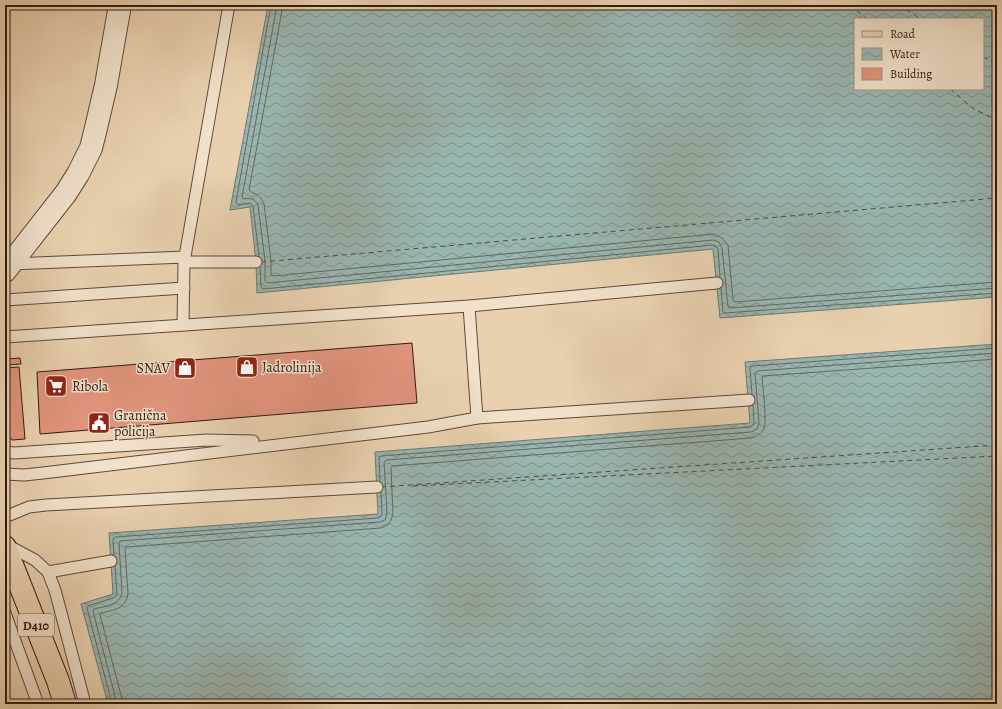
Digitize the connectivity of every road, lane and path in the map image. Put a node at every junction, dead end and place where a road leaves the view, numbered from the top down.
1 (120, 5) edge
2 (229, 5) edge
3 (185, 260) junction
4 (256, 262) dead end
5 (7, 270) edge
6 (716, 284) dead end
7 (184, 288) junction
8 (5, 300) edge
9 (469, 306) junction
10 (184, 326) junction
11 (5, 338) edge
12 (749, 400) dead end
13 (477, 418) junction
14 (289, 443) junction
15 (5, 452) edge
16 (5, 474) edge
17 (377, 487) dead end
18 (5, 517) edge
19 (5, 545) edge
20 (111, 561) dead end
21 (48, 572) junction
22 (5, 613) edge
23 (38, 704) edge
24 (65, 704) edge
25 (85, 704) edge

1 - 5 street
2 - 3 lane
3 - 4 lane
3 - 5 lane
3 - 7 lane
6 - 9 lane
7 - 8 lane
7 - 10 lane
9 - 10 lane
9 - 13 lane
10 - 11 lane
12 - 13 lane
13 - 14 lane
14 - 15 lane
14 - 16 lane
17 - 18 lane
19 - 21 lane
19 - 24 main road, D410
20 - 21 lane
21 - 25 lane
22 - 23 lane

